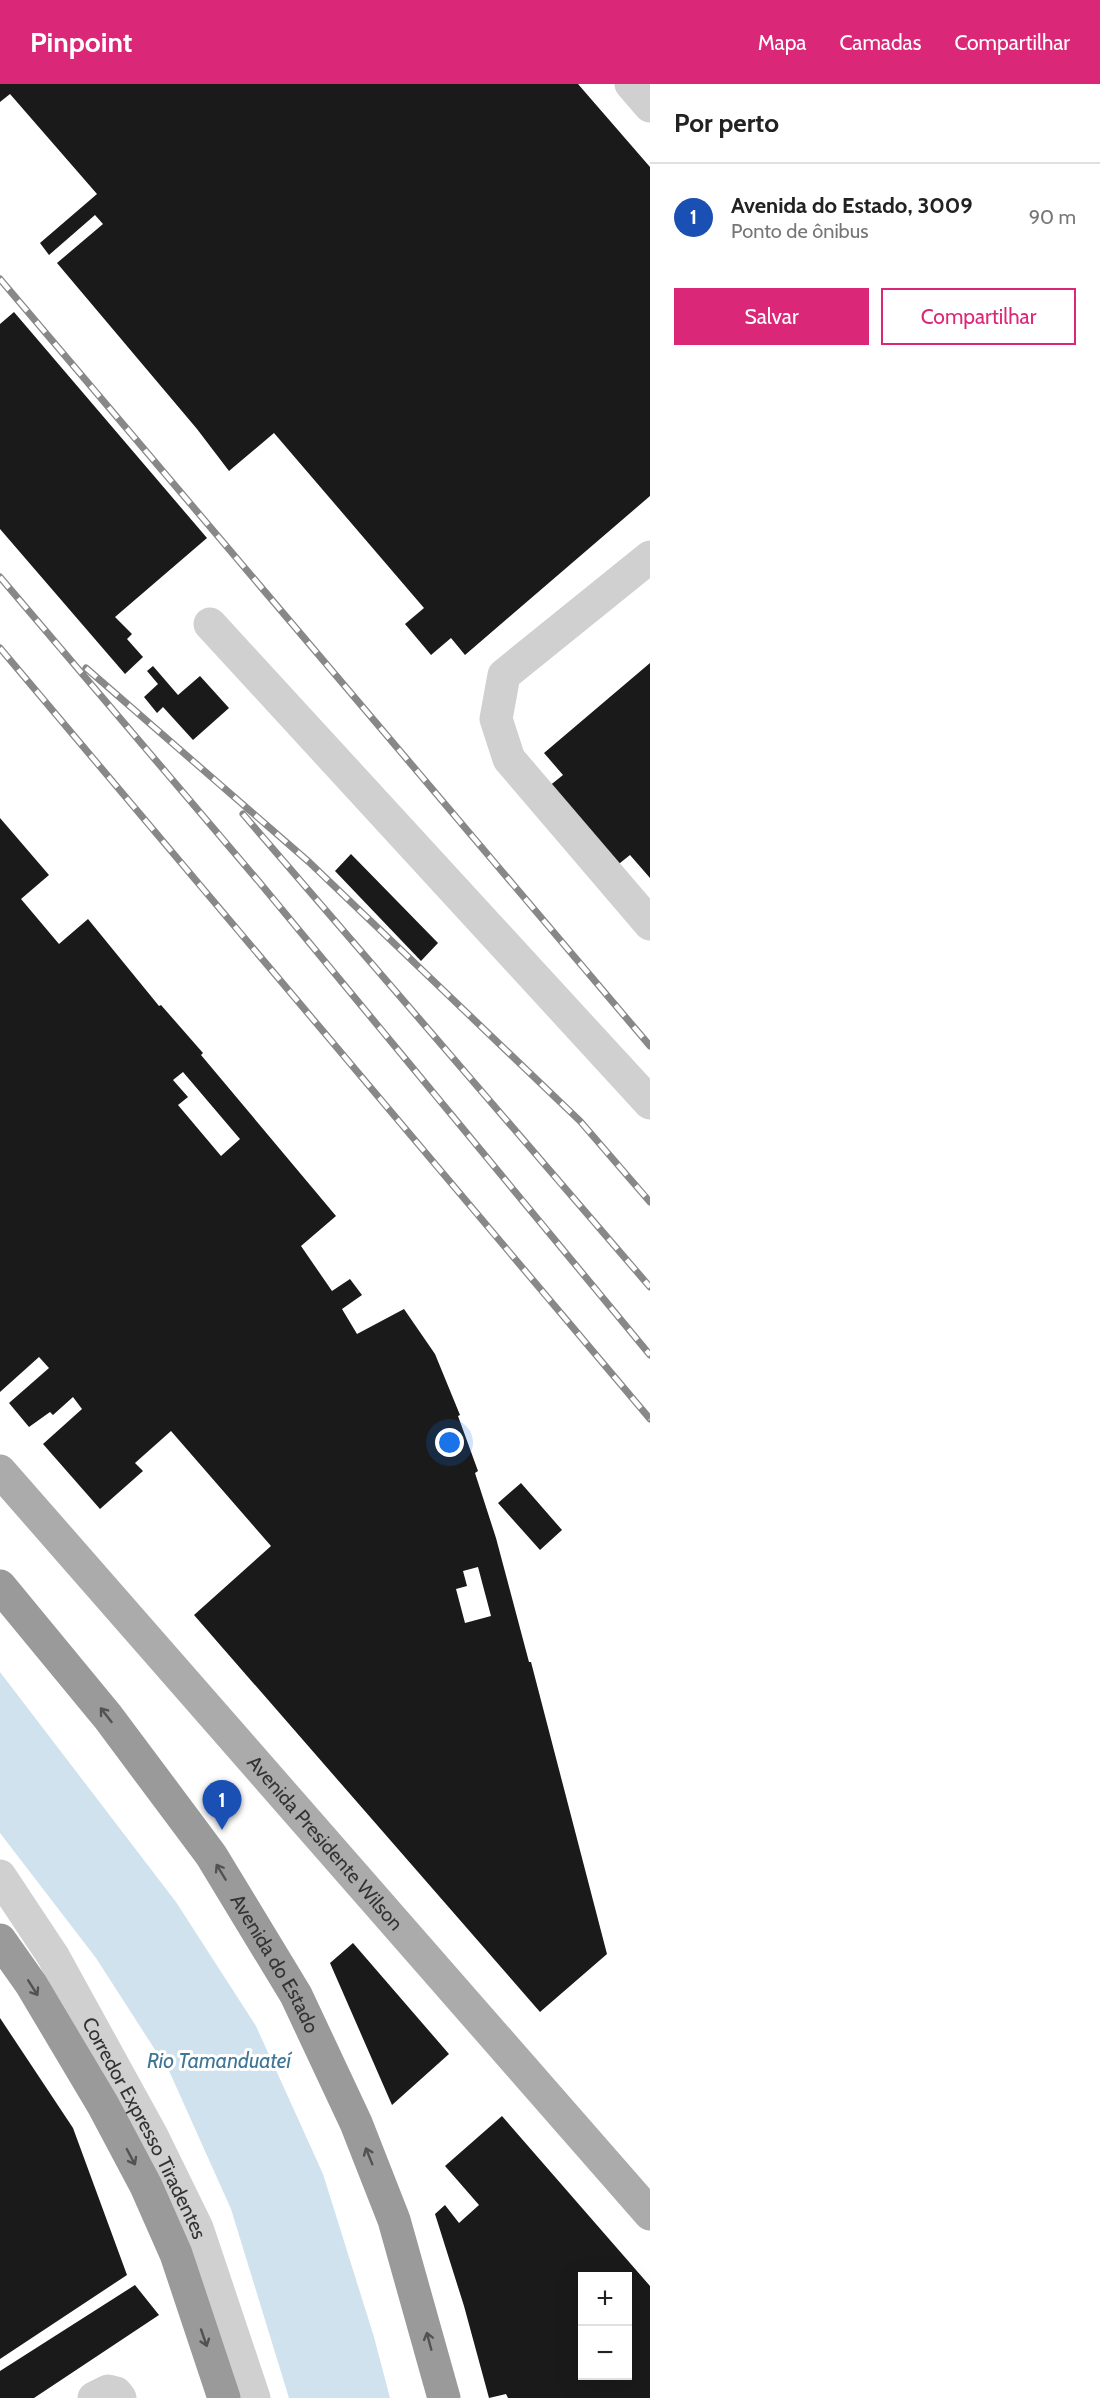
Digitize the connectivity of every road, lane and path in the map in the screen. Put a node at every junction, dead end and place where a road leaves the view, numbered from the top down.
1 (631, 84) edge
2 (650, 106) edge
3 (650, 557) edge
4 (210, 624) dead end
5 (650, 924) edge
6 (650, 1103) edge
7 (0, 1471) edge
8 (0, 1586) edge
9 (0, 1876) edge
10 (0, 1940) edge
11 (650, 2214) edge
12 (94, 2398) edge
13 (120, 2398) edge
14 (224, 2398) edge
15 (255, 2398) edge
16 (444, 2398) edge

1 - 2 street
3 - 5 street
4 - 6 street
7 - 11 main road, Avenida Presidente Wilson
16 -> 8 highway, Avenida do Estado
9 - 15 street, Corredor Expresso Tiradentes
10 -> 14 highway
12 - 13 street

